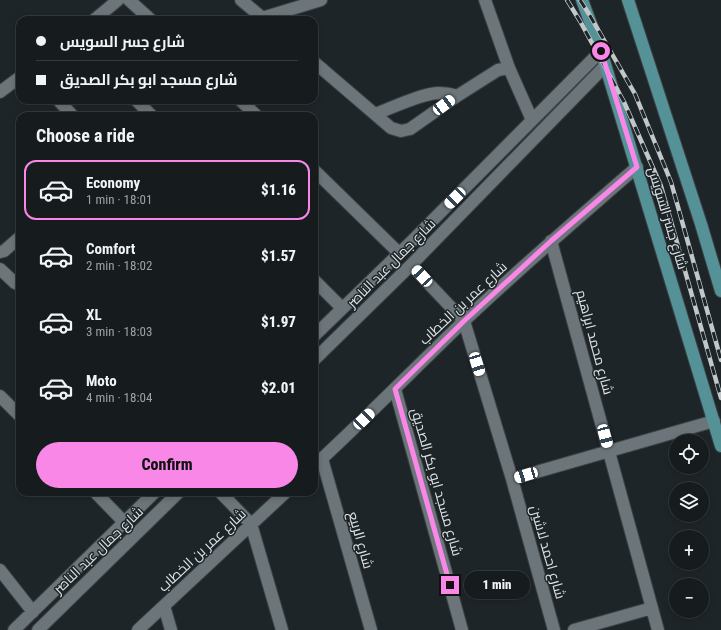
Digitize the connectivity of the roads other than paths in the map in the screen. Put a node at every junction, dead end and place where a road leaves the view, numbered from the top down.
1 (118, 0) edge
2 (129, 0) edge
3 (241, 0) edge
4 (321, 0) edge
5 (485, 0) edge
6 (582, 0) edge
7 (628, 0) edge
8 (99, 16) edge
9 (147, 16) edge
10 (260, 16) edge
11 (272, 16) edge
12 (601, 51) junction
13 (318, 65) edge
14 (605, 66) junction
15 (509, 68) junction
16 (16, 80) edge
17 (0, 92) edge
18 (457, 96) junction
19 (62, 104) edge
20 (140, 104) edge
21 (244, 104) edge
22 (69, 112) edge
23 (148, 112) edge
24 (254, 112) edge
25 (375, 114) junction
26 (532, 120) junction
27 (637, 167) junction
28 (318, 174) edge
29 (16, 240) edge
30 (551, 241) junction
31 (0, 252) edge
32 (399, 253) junction
33 (411, 265) junction
34 (0, 269) edge
35 (16, 283) edge
36 (318, 284) edge
37 (721, 291) edge
38 (342, 308) junction
39 (464, 321) junction
40 (318, 332) edge
41 (318, 356) edge
42 (395, 389) junction
43 (0, 396) edge
44 (16, 412) edge
45 (714, 420) junction
46 (721, 446) edge
47 (609, 451) junction
48 (318, 463) edge
49 (512, 480) junction
50 (99, 496) edge
51 (151, 496) edge
52 (175, 496) edge
53 (224, 496) edge
54 (282, 496) edge
55 (124, 522) junction
56 (251, 524) junction
57 (0, 570) edge
58 (164, 606) junction
59 (652, 608) junction
60 (33, 612) junction
61 (14, 630) edge
62 (38, 630) edge
63 (138, 630) edge
64 (171, 630) edge
65 (282, 630) edge
66 (371, 630) edge
67 (462, 630) edge
68 (554, 630) edge
69 (574, 630) edge
70 (658, 630) edge

1 - 8 street
2 - 9 street
3 - 10 street
4 - 11 street
5 - 15 street
6 - 12 main road, شارع جسر السويس
7 - 37 main road, شارع جسر السويس
12 - 14 main road, شارع جسر السويس
12 - 26 street, شارع جمال عبد الناصر
13 - 25 street
14 - 27 main road, شارع جسر السويس
14 - 33 street, شارع جمال عبد الناصر
15 - 18 street
15 - 26 street
16 - 17 street
18 - 25 street
18 - 25 street
19 - 22 street
20 - 23 street
21 - 24 street
26 - 32 street, شارع جمال عبد الناصر
27 - 30 street, شارع عمر بن الخطاب
27 - 45 main road, شارع جسر السويس
28 - 32 street
29 - 31 street
30 - 39 street, شارع عمر بن الخطاب
30 - 47 street, شارع محمد ابراهيم
32 - 38 street, شارع جمال عبد الناصر
33 - 39 street
33 - 41 street, شارع جمال عبد الناصر
34 - 35 street
36 - 38 street
38 - 40 street, شارع جمال عبد الناصر
39 - 42 street, شارع عمر بن الخطاب
39 - 49 street, شارع احمد لاشين
42 - 48 street, شارع عمر بن الخطاب
42 - 67 street, شارع مسجد ابو بكر الصديق
43 - 44 street
45 - 46 main road, شارع جسر السويس
45 - 47 street
47 - 49 street
47 - 59 street, شارع محمد ابراهيم
48 - 66 street, شارع الربيع
49 - 68 street, شارع احمد لاشين
50 - 55 street
51 - 55 street, شارع جمال عبد الناصر
52 - 62 street, شارع جمال عبد الناصر
53 - 56 street
54 - 56 street, شارع عمر بن الخطاب
55 - 60 street, شارع جمال عبد الناصر
56 - 58 street, شارع عمر بن الخطاب
56 - 65 street
57 - 60 street
58 - 63 street, شارع عمر بن الخطاب
58 - 64 street
59 - 69 street
59 - 70 street, شارع محمد ابراهيم
60 - 61 street, شارع جمال عبد الناصر

